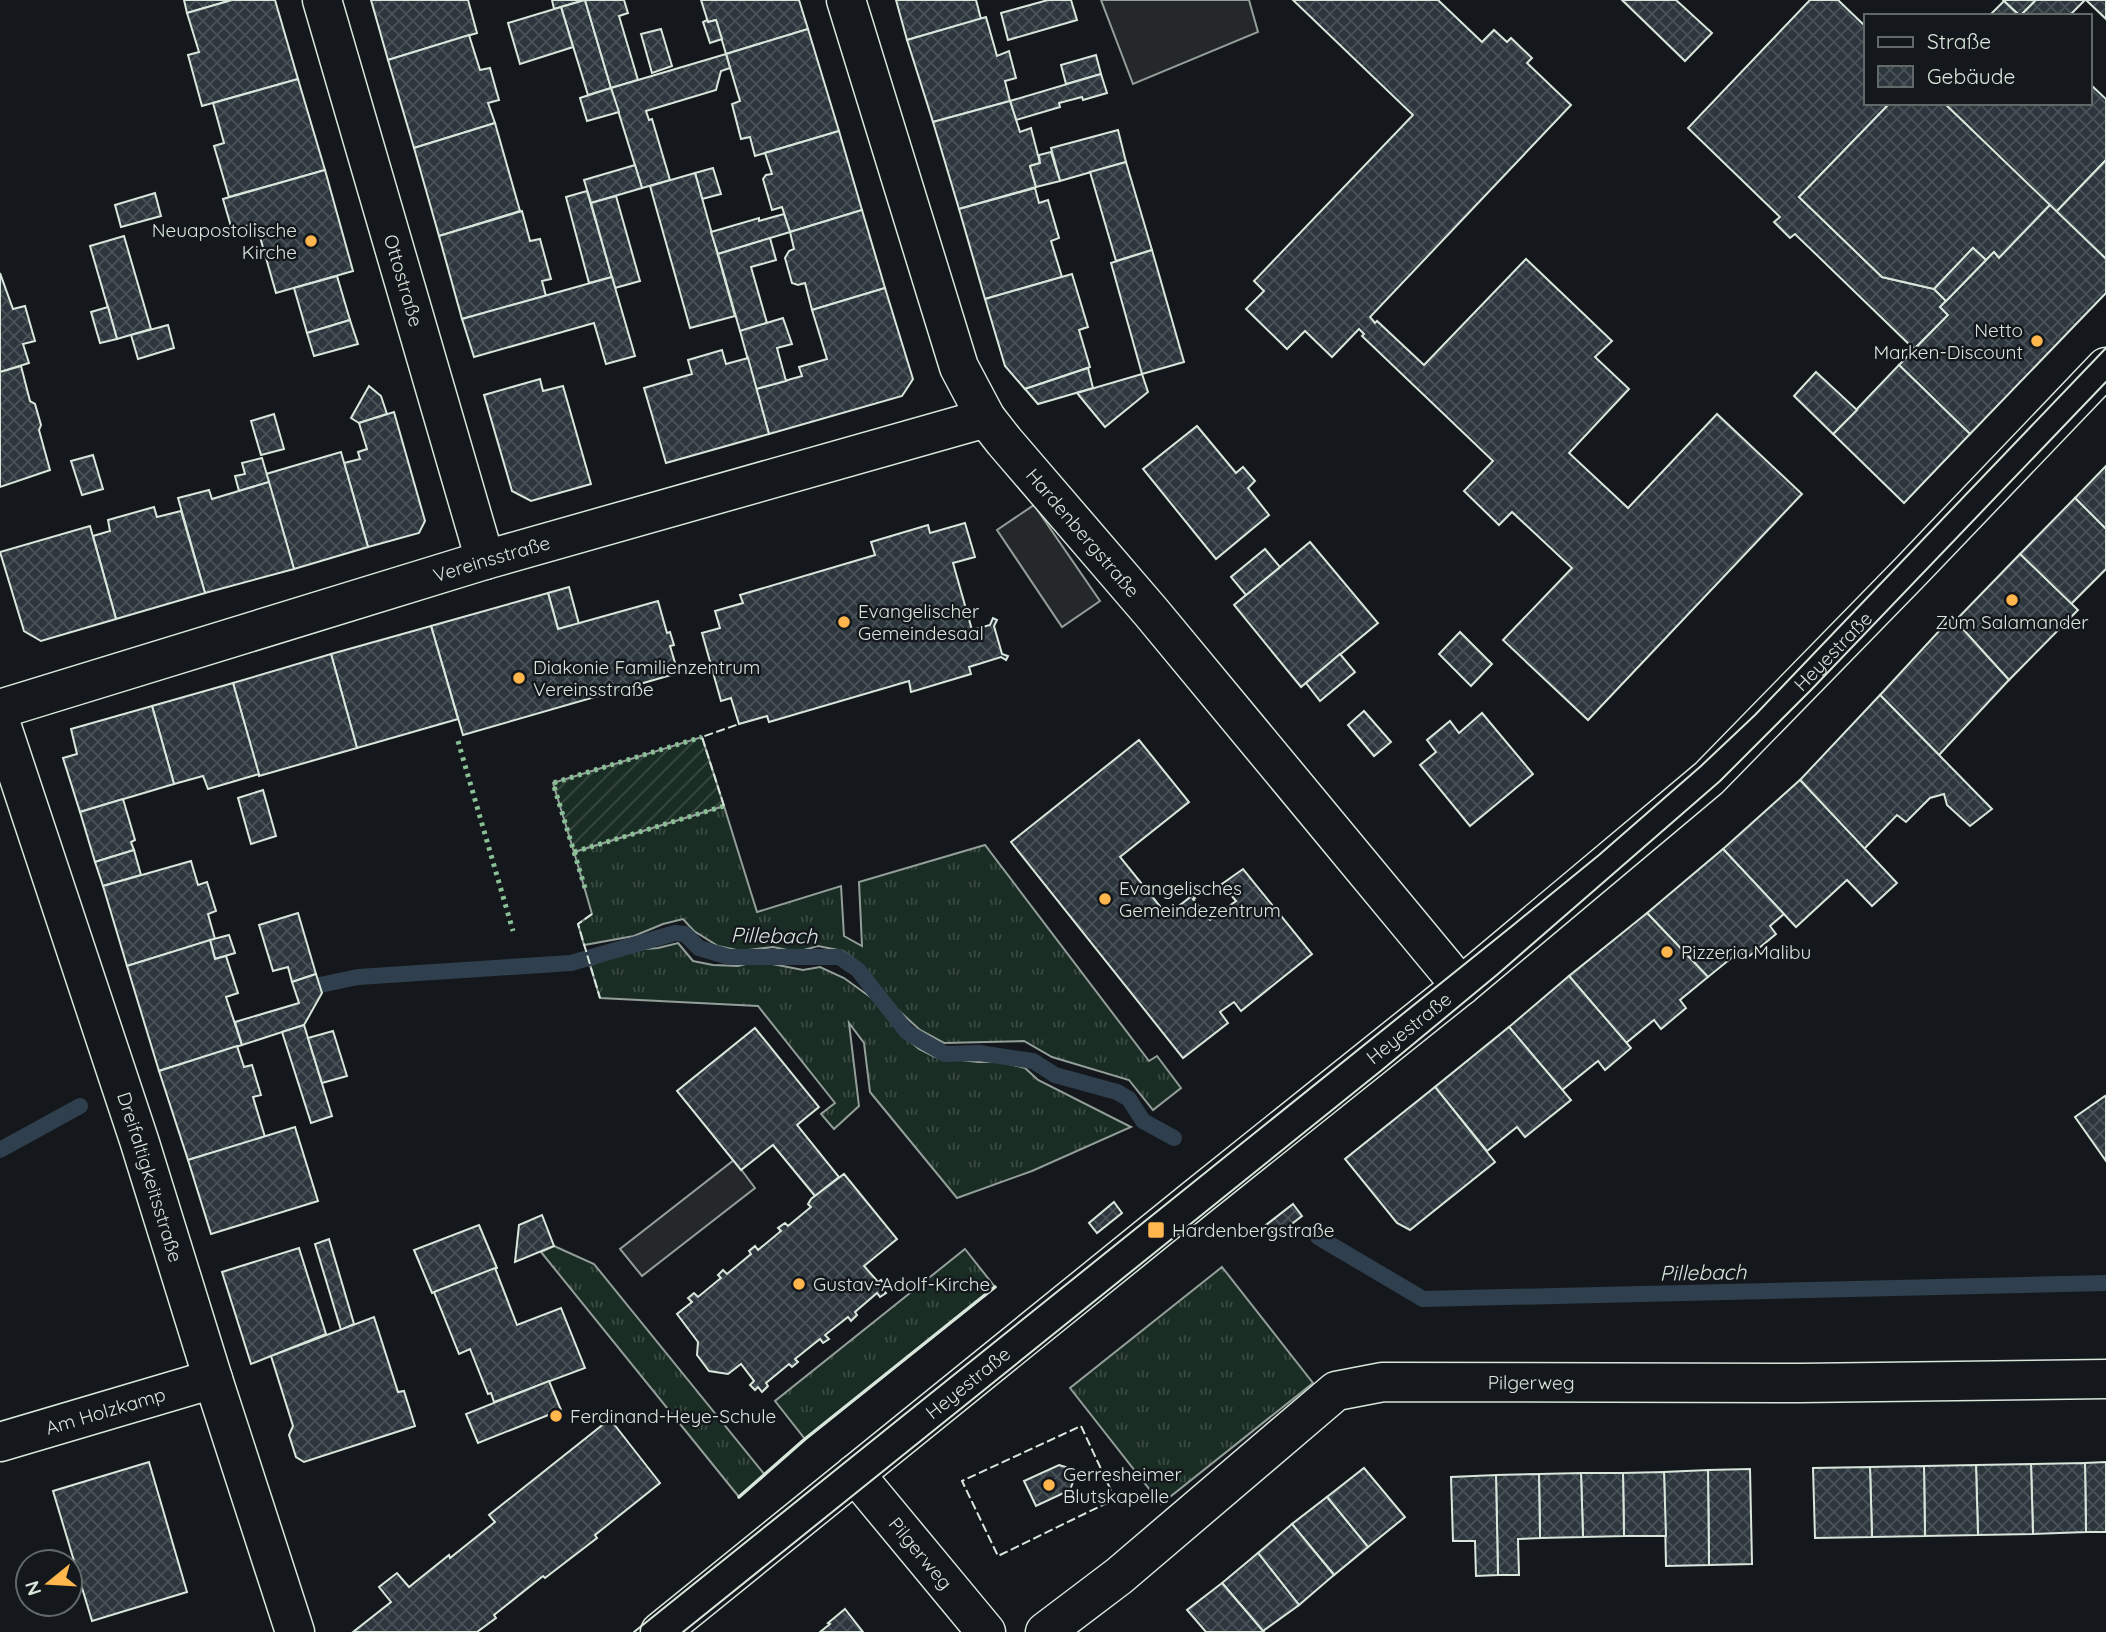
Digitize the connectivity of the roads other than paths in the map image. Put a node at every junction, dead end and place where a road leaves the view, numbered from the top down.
1 (322, 0) edge
2 (846, 0) edge
3 (2106, 367) edge
4 (986, 418) junction
5 (485, 560) junction
6 (0, 709) edge
7 (0, 721) edge
8 (1461, 986) junction
9 (213, 1379) junction
10 (2106, 1379) edge
11 (0, 1442) edge
12 (855, 1474) junction
13 (295, 1632) edge
14 (660, 1632) edge
15 (986, 1632) edge
16 (1045, 1632) edge

1 - 5 street, Ottostraße
2 - 4 street, Hardenbergstraße
3 - 8 street, Heyestraße
4 - 5 street, Vereinsstraße
4 - 8 street, Hardenbergstraße
5 - 6 street, Vereinsstraße
7 - 9 street, Dreifaltigkeitsstraße
8 - 12 street, Heyestraße
9 - 11 street, Am Holzkamp
9 - 13 street, Dreifaltigkeitsstraße
10 - 16 street, Pilgerweg
12 - 14 street, Heyestraße
12 - 15 street, Pilgerweg

